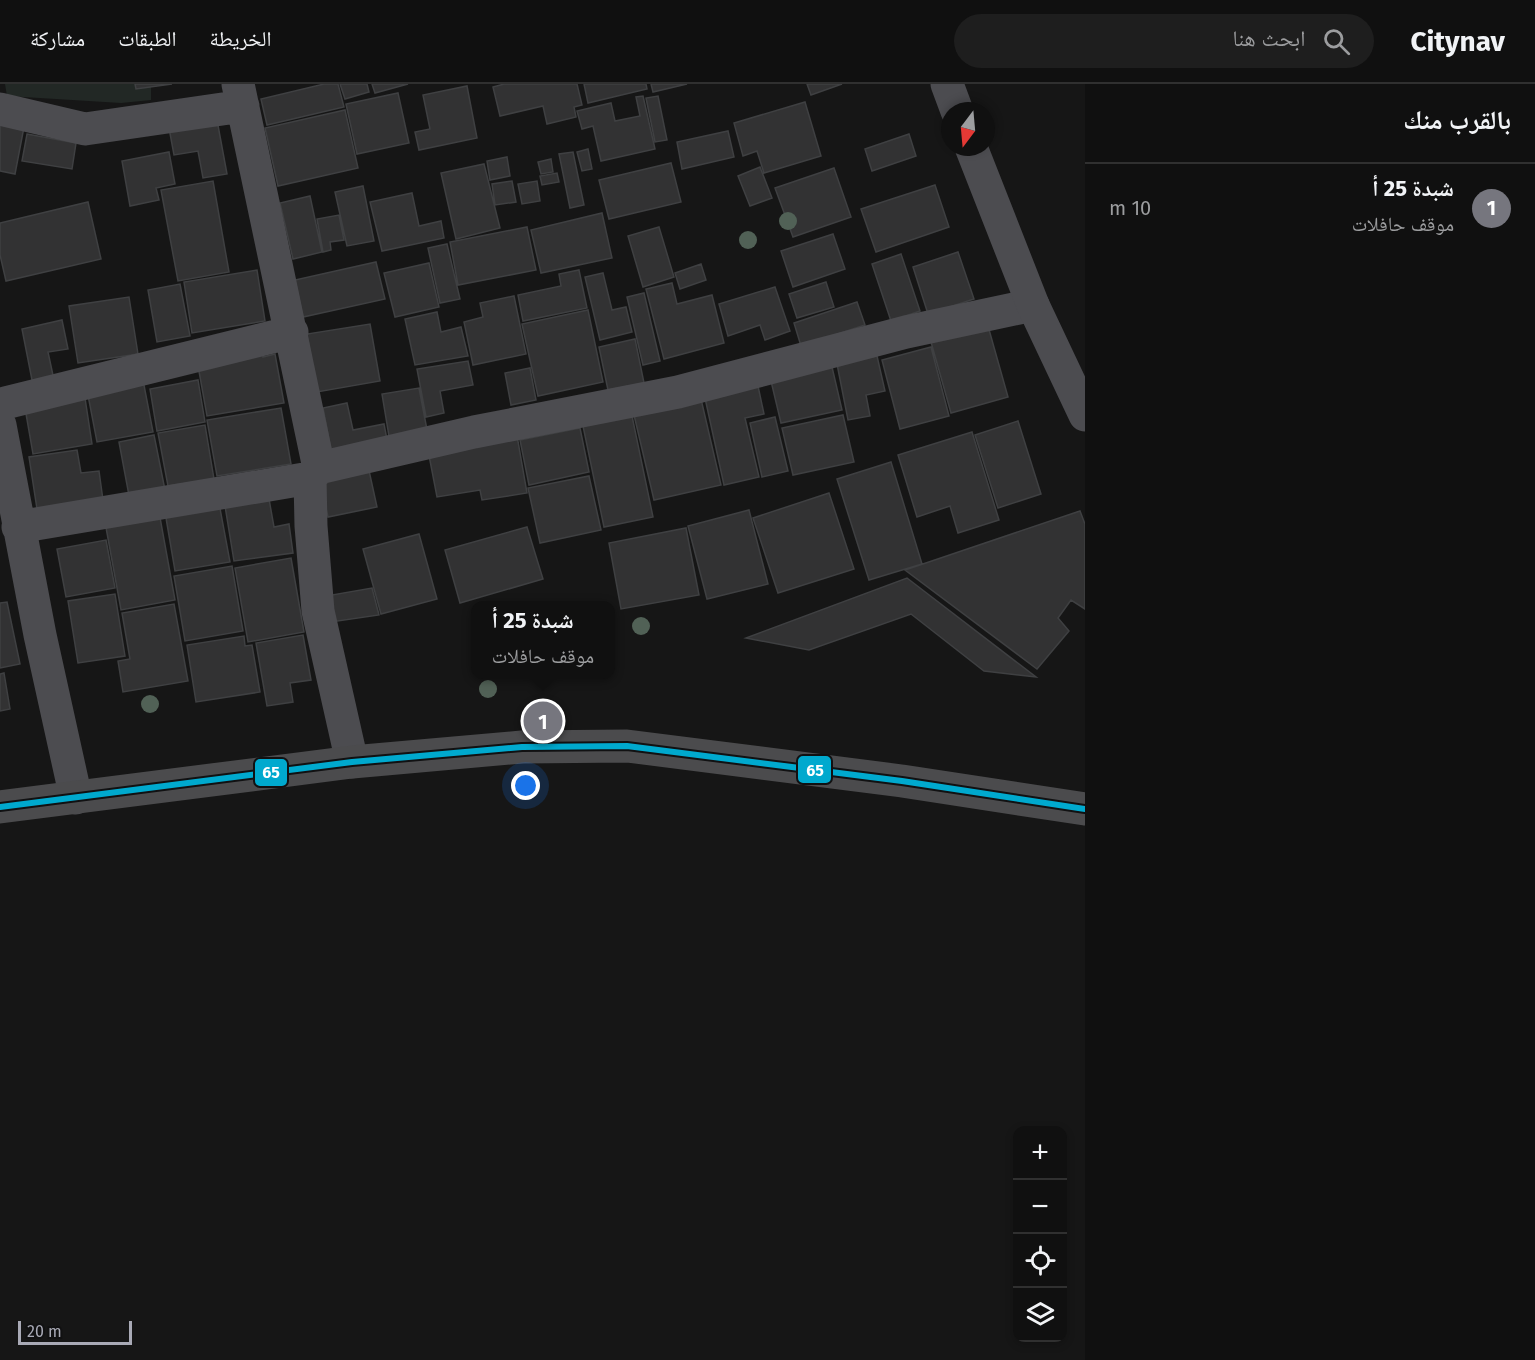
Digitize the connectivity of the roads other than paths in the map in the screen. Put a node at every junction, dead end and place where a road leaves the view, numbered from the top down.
1 (947, 84) edge
2 (241, 95) edge
3 (954, 102) edge
4 (0, 109) edge
5 (975, 156) edge
6 (1033, 305) junction
7 (292, 332) junction
8 (0, 410) edge
9 (1085, 415) edge
10 (0, 425) edge
11 (314, 473) junction
12 (18, 527) junction
13 (352, 762) junction
14 (76, 798) junction
15 (0, 807) edge
16 (1085, 809) edge

1 - 3 street
2 - 4 street
2 - 7 street
5 - 6 street
6 - 9 street
6 - 11 street
7 - 8 street
7 - 11 street
10 - 12 street
11 - 12 street
11 - 13 street
12 - 14 street
13 - 14 main road
13 - 16 main road
14 - 15 main road

